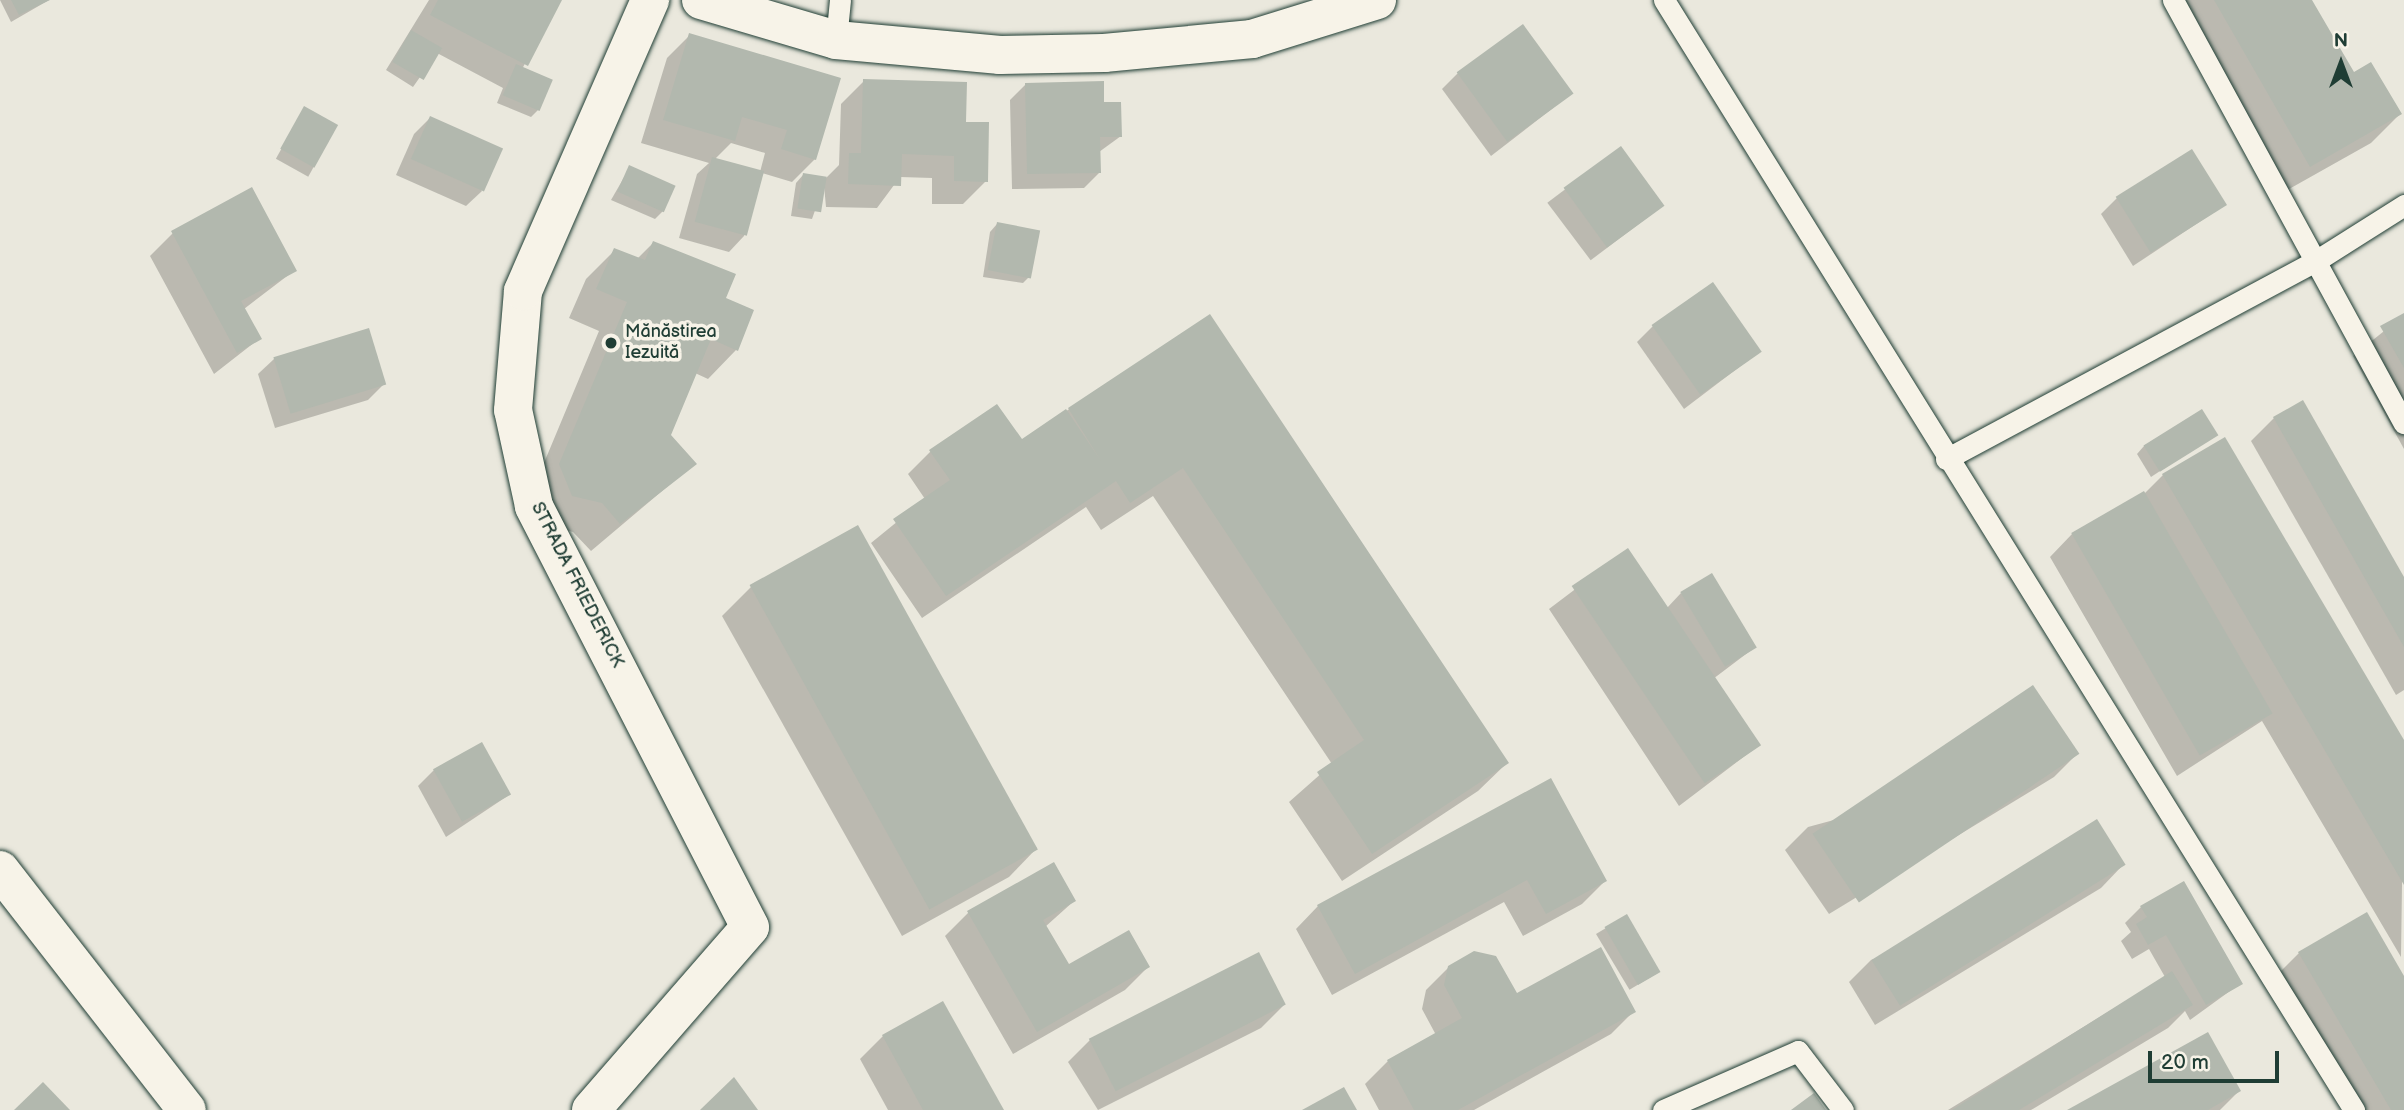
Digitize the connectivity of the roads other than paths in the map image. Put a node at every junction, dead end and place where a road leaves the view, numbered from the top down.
1 (650, 0) edge
2 (701, 0) edge
3 (840, 0) edge
4 (1377, 0) edge
5 (1664, 0) edge
6 (2173, 0) edge
7 (836, 40) junction
8 (2404, 205) edge
9 (2314, 262) junction
10 (2404, 423) edge
11 (1946, 459) junction
12 (0, 870) edge
13 (187, 1110) edge
14 (591, 1110) edge
15 (1664, 1110) edge
16 (1843, 1110) edge
17 (2354, 1110) edge

1 - 14 street, STRADA FRIEDERICK
2 - 7 street
3 - 7 lane
4 - 7 street
5 - 11 lane
6 - 9 lane
8 - 9 lane
9 - 10 lane
9 - 11 lane
11 - 17 lane
12 - 13 street
15 - 16 lane

